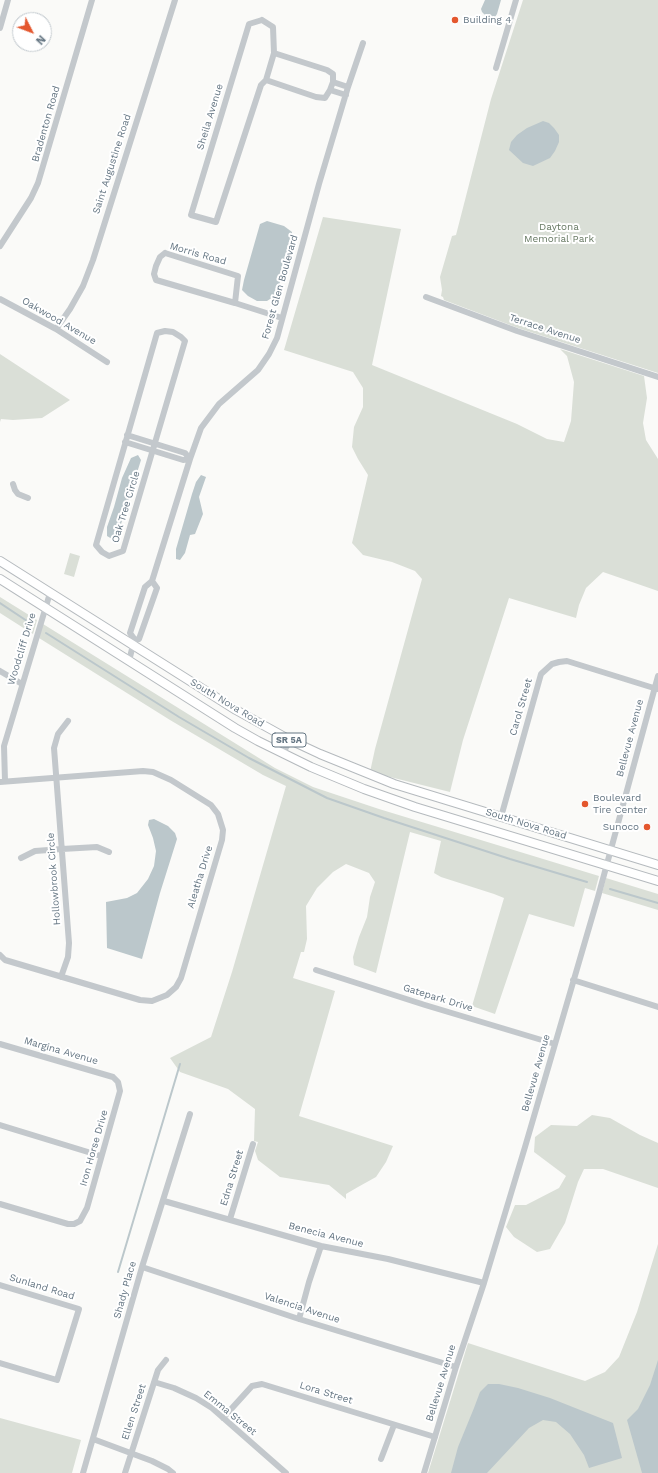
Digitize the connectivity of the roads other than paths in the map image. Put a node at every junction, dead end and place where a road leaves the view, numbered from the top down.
1 (8, 0) edge
2 (92, 0) edge
3 (175, 0) edge
4 (516, 0) edge
5 (0, 28) edge
6 (363, 43) dead end
7 (274, 53) junction
8 (496, 68) dead end
9 (266, 80) junction
10 (333, 82) junction
11 (348, 87) junction
12 (330, 90) junction
13 (346, 94) junction
14 (0, 246) edge
15 (426, 297) dead end
16 (0, 299) edge
17 (235, 303) junction
18 (282, 318) junction
19 (56, 329) junction
20 (107, 362) dead end
21 (658, 377) edge
22 (127, 435) junction
23 (125, 442) junction
24 (156, 443) junction
25 (154, 450) junction
26 (190, 458) junction
27 (13, 484) dead end
28 (28, 498) dead end
29 (0, 561) edge
30 (0, 579) edge
31 (152, 581) junction
32 (50, 593) junction
33 (45, 608) junction
34 (134, 642) junction
35 (128, 661) junction
36 (0, 671) edge
37 (658, 676) edge
38 (22, 684) junction
39 (656, 689) edge
40 (68, 721) dead end
41 (290, 740) junction
42 (283, 753) junction
43 (55, 778) junction
44 (3, 782) edge
45 (501, 817) junction
46 (62, 849) junction
47 (610, 850) junction
48 (109, 852) dead end
49 (21, 858) dead end
50 (606, 865) junction
51 (658, 865) edge
52 (658, 881) edge
53 (0, 956) edge
54 (316, 970) dead end
55 (61, 977) junction
56 (573, 980) junction
57 (658, 1007) edge
58 (0, 1044) edge
59 (555, 1044) junction
60 (116, 1079) joint
61 (190, 1114) dead end
62 (0, 1124) edge
63 (253, 1144) dead end
64 (101, 1156) junction
65 (164, 1201) junction
66 (0, 1204) edge
67 (230, 1219) junction
68 (321, 1246) junction
69 (142, 1267) junction
70 (484, 1283) junction
71 (0, 1285) edge
72 (299, 1318) junction
73 (166, 1360) dead end
74 (0, 1363) edge
75 (456, 1367) junction
76 (154, 1382) junction
77 (223, 1418) junction
78 (394, 1425) junction
79 (435, 1437) junction
80 (93, 1439) junction
81 (132, 1453) junction
82 (381, 1459) dead end
83 (83, 1473) edge
84 (125, 1473) edge
85 (173, 1473) edge
86 (286, 1473) edge
87 (424, 1473) edge

1 - 5 street
2 - 14 street, Bradenton Road
3 - 19 street, Saint Augustine Road
4 - 8 street
6 - 11 street, Forest Glen Boulevard
7 - 9 street, Sheila Avenue
7 - 9 street, Sheila Avenue
7 - 10 street
9 - 12 street
10 - 11 street
10 - 12 street
11 - 13 street, Forest Glen Boulevard
12 - 13 street
13 - 18 street, Forest Glen Boulevard
15 - 21 street, Terrace Avenue
16 - 19 street, Oakwood Avenue
17 - 17 street, Morris Road
17 - 18 street, Morris Road
18 - 26 street, Forest Glen Boulevard
19 - 20 street, Oakwood Avenue
22 - 23 street, Oak Tree Circle
22 - 24 street
22 - 24 street, Oak Tree Circle
23 - 25 street
23 - 25 street, Oak Tree Circle
24 - 25 street, Oak Tree Circle
24 - 26 street
25 - 26 street
26 - 31 street, Forest Glen Boulevard
27 - 28 street
29 - 32 main road, South Nova Road / SR 5A
30 - 33 main road, South Nova Road / SR 5A
31 - 34 street, Forest Glen Boulevard
31 - 34 street, Forest Glen Boulevard
32 - 33 street, Woodcliff Drive
32 - 34 main road, South Nova Road / SR 5A
33 - 35 main road, South Nova Road / SR 5A
33 - 38 street, Woodcliff Drive
34 - 35 street
34 - 41 main road, South Nova Road / SR 5A
35 - 42 main road, South Nova Road / SR 5A
36 - 38 street
37 - 39 street, Bellevue Avenue
38 - 44 street, Woodcliff Drive
39 - 45 street, Carol Street
39 - 47 street, Bellevue Avenue
40 - 43 street, Hollowbrook Circle
41 - 42 street
41 - 45 main road, South Nova Road / SR 5A
42 - 50 main road, South Nova Road / SR 5A
43 - 44 street, Aleatha Drive
43 - 46 street, Hollowbrook Circle
43 - 55 street, Aleatha Drive
45 - 47 main road, South Nova Road / SR 5A
46 - 48 street
46 - 49 street
46 - 55 street, Hollowbrook Circle
47 - 50 street, Bellevue Avenue
47 - 51 main road, SR 5A
50 - 52 main road, SR 5A
50 - 56 street, Bellevue Avenue
53 - 55 street, Aleatha Drive
54 - 59 street, Gatepark Drive
56 - 57 street
56 - 59 street, Bellevue Avenue
58 - 60 street, Margina Avenue
59 - 70 street, Bellevue Avenue
60 - 64 street, Iron Horse Drive
61 - 65 street, Shady Place
62 - 64 street
63 - 67 street, Edna Street
64 - 66 street, Iron Horse Drive
65 - 67 street, Benecia Avenue
65 - 69 street, Shady Place
67 - 68 street, Benecia Avenue
68 - 70 street, Benecia Avenue
68 - 72 street
69 - 72 street, Valencia Avenue
69 - 80 street, Shady Place
70 - 75 street, Bellevue Avenue
71 - 74 street, Sunland Road
72 - 75 street, Valencia Avenue
73 - 76 street, Ellen Street
75 - 79 street, Bellevue Avenue
76 - 77 street, Emma Street
76 - 81 street, Ellen Street
77 - 78 street, Lora Street
77 - 86 street, Emma Street
78 - 79 street, Lora Street
78 - 82 street
79 - 87 street, Bellevue Avenue
80 - 81 street
80 - 83 street, Shady Place
81 - 84 street, Ellen Street
81 - 85 street

